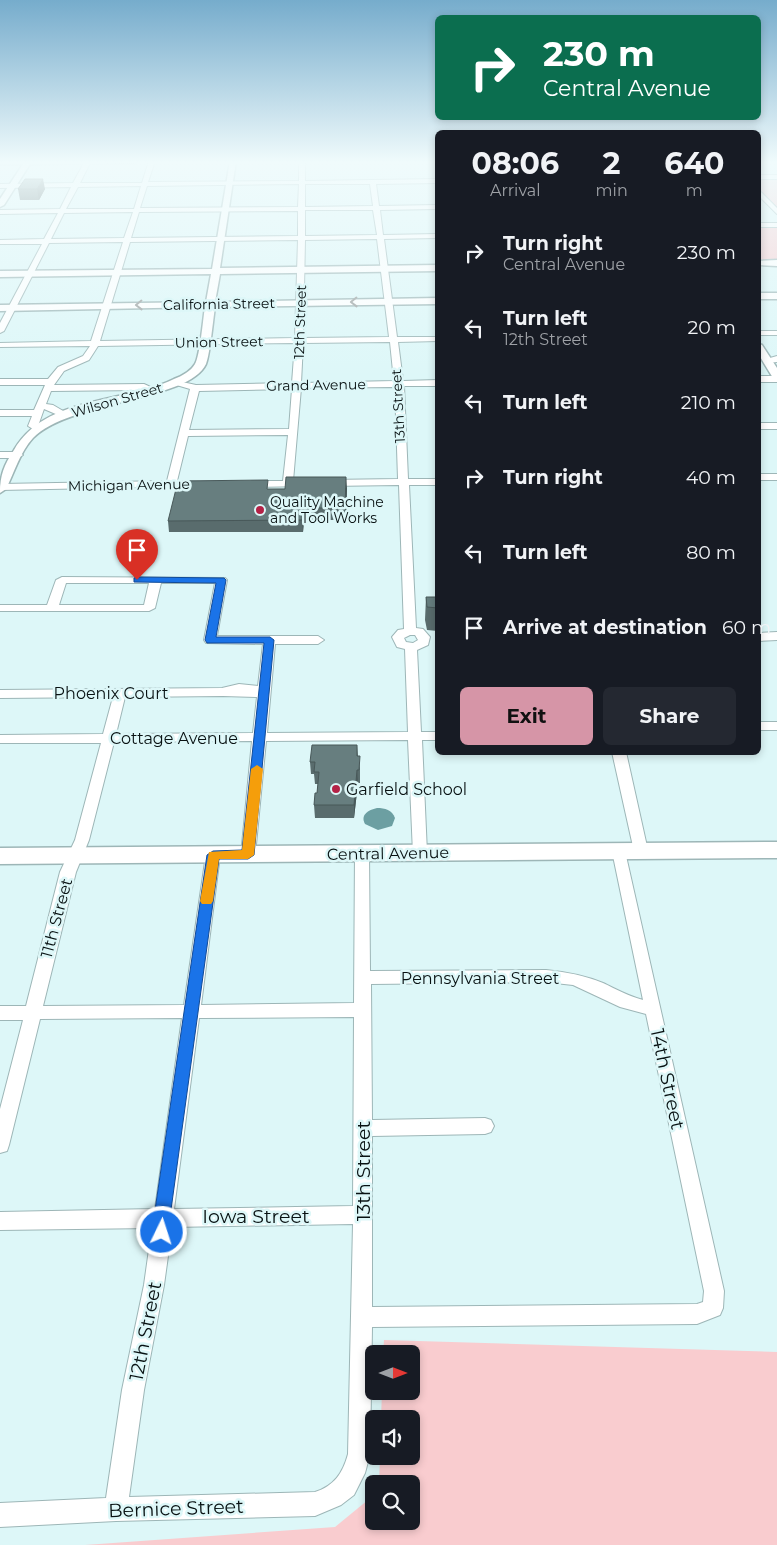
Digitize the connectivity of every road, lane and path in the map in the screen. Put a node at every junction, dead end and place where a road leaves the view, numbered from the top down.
1 (50, 233) edge
2 (129, 233) edge
3 (222, 233) edge
4 (302, 233) edge
5 (379, 233) edge
6 (435, 236) edge
7 (380, 237) junction
8 (302, 238) junction
9 (221, 239) junction
10 (127, 240) junction
11 (46, 241) junction
12 (0, 242) edge
13 (761, 263) edge
14 (777, 263) edge
15 (435, 268) edge
16 (385, 269) junction
17 (301, 270) junction
18 (216, 271) junction
19 (117, 272) junction
20 (0, 274) edge
21 (29, 274) junction
22 (761, 296) edge
23 (777, 296) edge
24 (388, 301) junction
25 (435, 301) edge
26 (301, 303) junction
27 (210, 304) junction
28 (106, 306) junction
29 (12, 307) junction
30 (0, 308) edge
31 (0, 331) edge
32 (761, 333) edge
33 (777, 333) edge
34 (435, 338) edge
35 (393, 339) junction
36 (300, 341) junction
37 (204, 342) junction
38 (94, 344) junction
39 (0, 345) edge
40 (761, 350) edge
41 (772, 359) edge
42 (197, 370) junction
43 (777, 377) edge
44 (761, 379) edge
45 (0, 382) edge
46 (176, 382) junction
47 (399, 383) junction
48 (435, 383) edge
49 (50, 385) junction
50 (298, 385) junction
51 (195, 388) junction
52 (152, 390) junction
53 (40, 410) junction
54 (0, 413) edge
55 (65, 415) junction
56 (761, 426) edge
57 (777, 426) edge
58 (35, 427) junction
59 (294, 432) junction
60 (183, 433) junction
61 (0, 455) edge
62 (18, 455) junction
63 (761, 477) edge
64 (777, 477) edge
65 (403, 482) junction
66 (435, 482) edge
67 (204, 484) edge
68 (242, 484) edge
69 (288, 484) junction
70 (171, 485) junction
71 (0, 488) edge
72 (156, 580) junction
73 (0, 608) edge
74 (52, 608) junction
75 (410, 631) junction
76 (777, 636) edge
77 (761, 637) edge
78 (431, 639) edge
79 (270, 640) junction
80 (318, 640) dead end
81 (411, 647) junction
82 (120, 693) junction
83 (265, 693) junction
84 (0, 694) edge
85 (761, 726) edge
86 (777, 726) edge
87 (414, 736) junction
88 (435, 736) edge
89 (260, 737) junction
90 (108, 738) junction
91 (0, 739) edge
92 (619, 755) edge
93 (777, 850) edge
94 (630, 851) junction
95 (362, 853) junction
96 (420, 853) junction
97 (213, 855) junction
98 (248, 855) junction
99 (0, 856) edge
100 (75, 856) junction
101 (361, 978) junction
102 (653, 1009) junction
103 (362, 1010) junction
104 (192, 1011) junction
105 (0, 1013) edge
106 (32, 1013) junction
107 (486, 1126) dead end
108 (363, 1128) junction
109 (0, 1145) edge
110 (363, 1215) junction
111 (162, 1217) junction
112 (0, 1221) edge
113 (362, 1317) junction
114 (347, 1487) joint
115 (116, 1509) junction
116 (0, 1515) edge

1 - 11 street
2 - 10 street
3 - 9 street
4 - 8 street, 12th Street
5 - 7 street, 13th Street
6 - 7 street
7 - 8 street
7 - 16 street, 13th Street
8 - 9 street
8 - 17 street, 12th Street
9 - 10 street
9 - 18 street
10 - 11 street
10 - 19 street
11 - 12 street
11 - 21 street
13 - 14 street
15 - 16 street
16 - 17 street
16 - 24 street, 13th Street
17 - 18 street
17 - 26 street, 12th Street
18 - 19 street
18 - 27 street
19 - 21 street
19 - 28 street
20 - 21 street
21 - 29 street
22 - 23 street
24 - 25 street, California Street
24 -> 26 street, California Street
24 - 35 street, 13th Street
26 - 27 street, California Street
26 - 36 street, 12th Street
27 -> 28 street, California Street
27 - 37 street
28 - 29 street, California Street
28 - 38 street
29 - 30 street, California Street
29 - 31 street
32 - 33 street
34 - 35 street, Union Street
35 - 36 street, Union Street
35 - 47 street, 13th Street
36 - 37 street, Union Street
36 - 50 street, 12th Street
37 - 38 street, Union Street
37 - 42 street
38 - 39 street, Union Street
38 - 49 street
40 - 41 street
41 - 43 street
42 - 46 street, Wilson Street
42 - 51 street
43 - 44 street
45 - 49 street
46 - 51 street
46 - 52 street, Wilson Street
47 - 48 street, Grand Avenue
47 - 50 street, Grand Avenue
47 - 65 street, 13th Street
49 - 52 street
49 - 53 street
50 - 51 street, Grand Avenue
50 - 59 street, 12th Street
51 - 60 street
52 - 55 street, Wilson Street
53 - 54 street
53 - 55 street
53 - 58 street
55 - 58 street, Wilson Street
56 - 57 street
58 - 62 street
59 - 60 street
59 - 69 street, 12th Street
60 - 70 street
61 - 62 street
62 - 71 street
63 - 64 street
65 - 66 street
65 - 69 street
65 - 75 street, 13th Street
67 - 70 street, Michigan Avenue
68 - 69 street
70 - 71 street, Michigan Avenue
72 - 74 street
72 - 74 street
72 - 79 street
73 - 74 street
75 - 78 street
75 - 81 street
76 - 77 street
78 - 81 street
79 - 80 street
79 - 83 street
81 - 87 street
82 - 83 street, Phoenix Court
82 - 84 street, Phoenix Court
82 - 90 street, 11th Street
83 - 89 street
85 - 86 street
87 - 88 street, Cottage Avenue
87 - 89 street, Cottage Avenue
87 - 96 street
89 - 90 street, Cottage Avenue
89 - 98 street
90 - 91 street, Cottage Avenue
90 - 100 street, 11th Street
92 - 94 street, 14th Street
93 - 94 main road, Central Avenue
94 - 96 main road, Central Avenue
94 - 102 street, 14th Street
95 - 96 main road, Central Avenue
95 - 98 main road, Central Avenue
95 - 101 street, 13th Street
97 - 98 main road, Central Avenue
97 - 100 main road, Central Avenue
97 - 104 street, 12th Street
99 - 100 main road, Central Avenue
100 - 106 street, 11th Street
101 - 102 street, Pennsylvania Street
101 - 103 street, 13th Street
102 - 113 street, 14th Street
103 - 104 street
103 - 108 street, 13th Street
104 - 106 street
104 - 111 street, 12th Street
105 - 106 street
106 - 109 street, 11th Street
107 - 108 street
108 - 110 street, 13th Street
110 - 111 street, Iowa Street
110 - 113 street, 13th Street
111 - 112 street, Iowa Street
111 - 115 street, 12th Street
113 - 114 street, 13th Street
114 - 115 street, Bernice Street
115 - 116 street, Bernice Street

